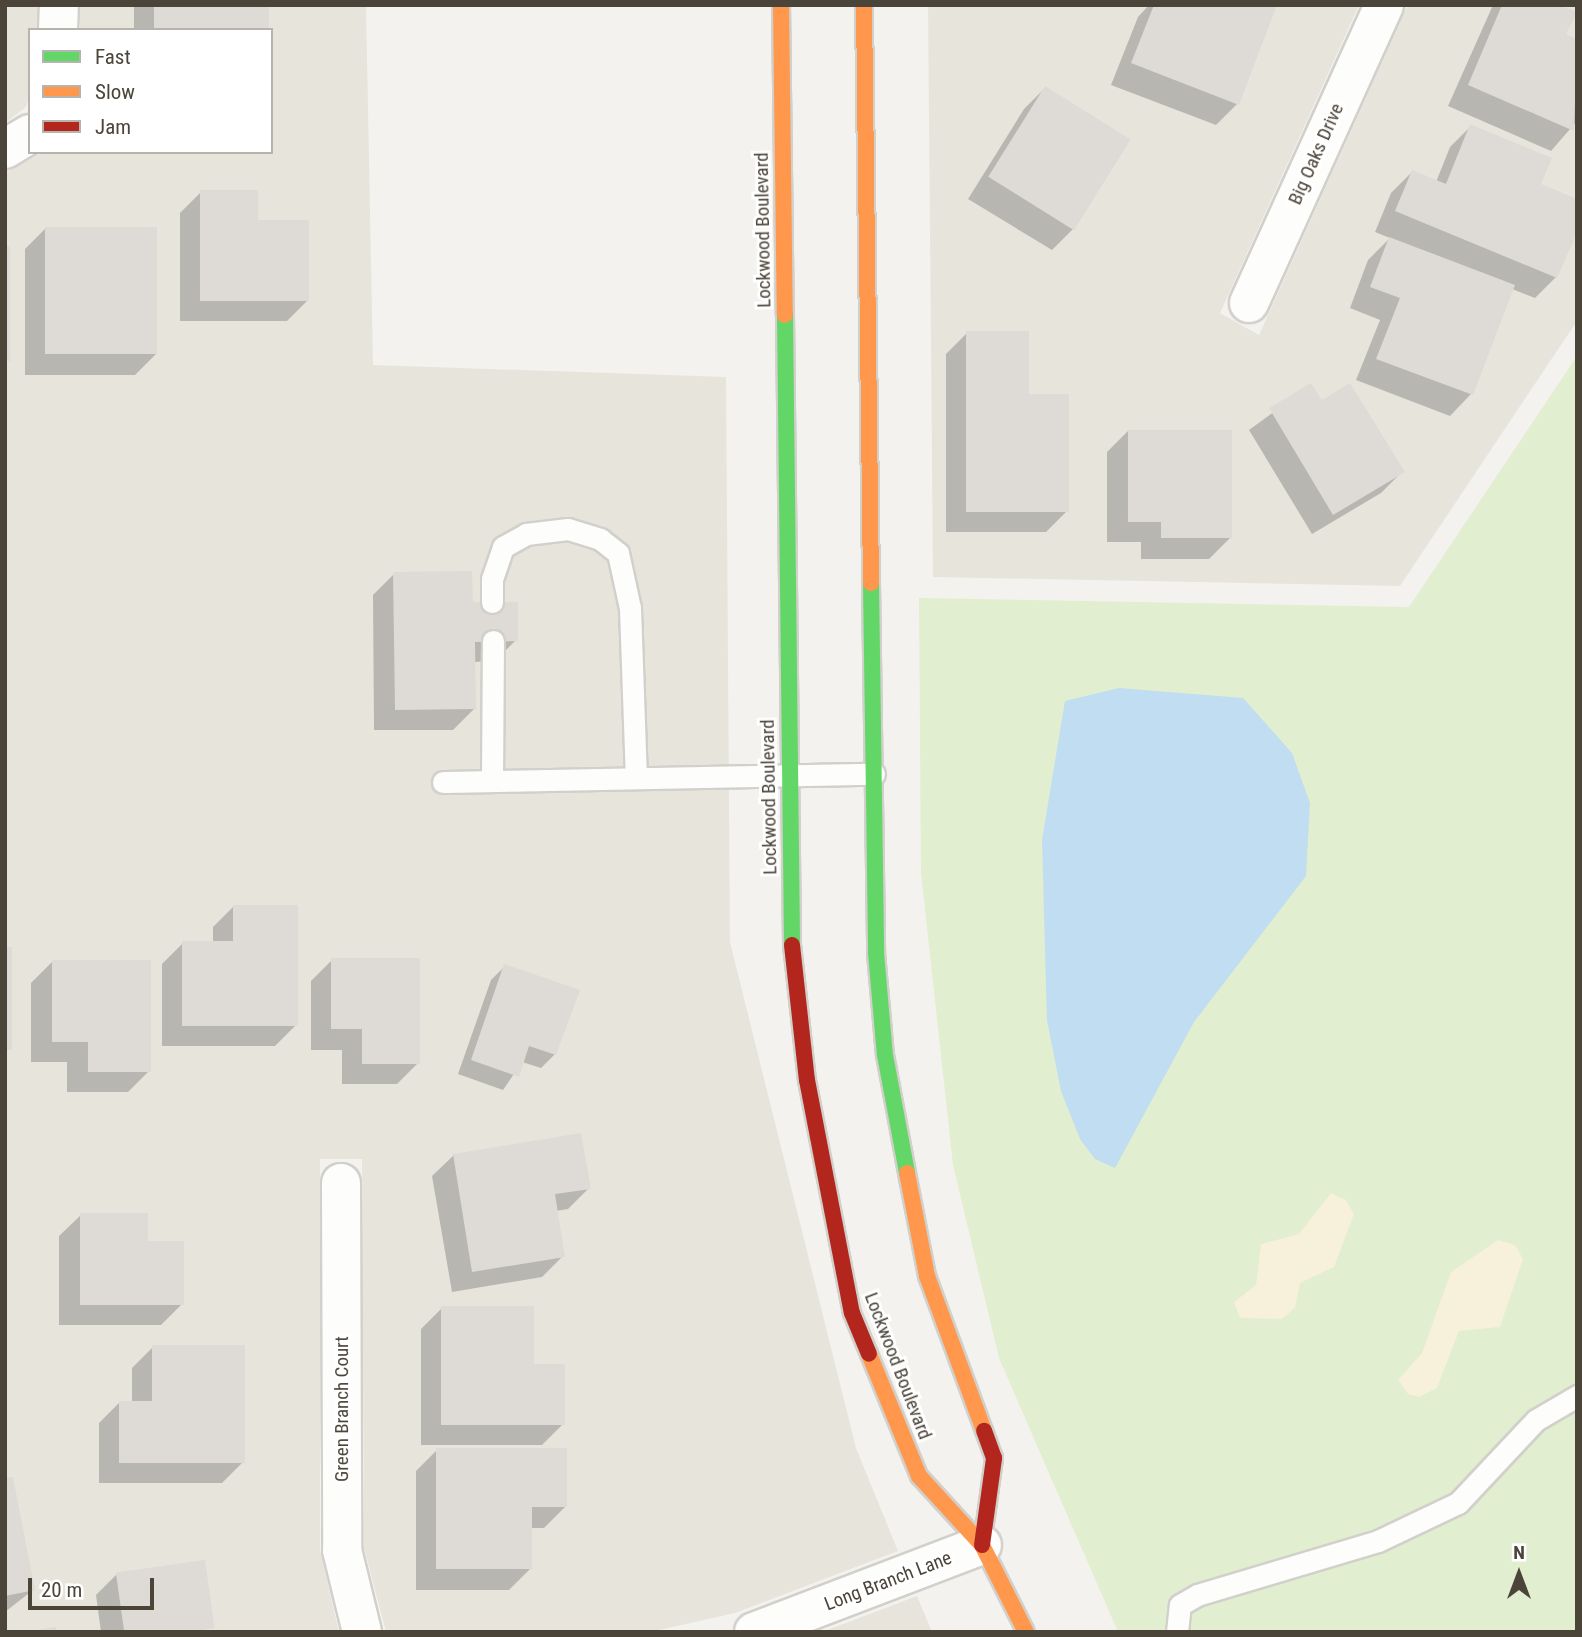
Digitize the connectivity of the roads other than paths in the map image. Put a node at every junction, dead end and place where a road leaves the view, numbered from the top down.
1 (58, 5) edge
2 (781, 5) edge
3 (864, 5) edge
4 (1384, 5) edge
5 (58, 28) edge
6 (28, 135) edge
7 (5, 149) edge
8 (1249, 303) dead end
9 (492, 602) dead end
10 (493, 641) dead end
11 (790, 774) junction
12 (874, 774) junction
13 (636, 778) junction
14 (492, 780) junction
15 (443, 782) dead end
16 (341, 1183) dead end
17 (1577, 1396) edge
18 (982, 1545) junction
19 (362, 1632) edge
20 (754, 1632) edge
21 (1026, 1632) edge
22 (1177, 1632) edge

1 - 5 street
2 - 11 main road, Lockwood Boulevard
3 - 12 main road
4 - 8 street, Big Oaks Drive
6 - 7 street
9 - 13 lane
10 - 14 lane
11 - 12 lane
11 - 13 lane
11 - 18 main road, Lockwood Boulevard
12 - 18 main road
13 - 14 lane
14 - 15 lane
16 - 19 street, Green Branch Court
17 - 22 lane
18 - 20 street, Long Branch Lane
18 - 21 main road, Lockwood Boulevard

